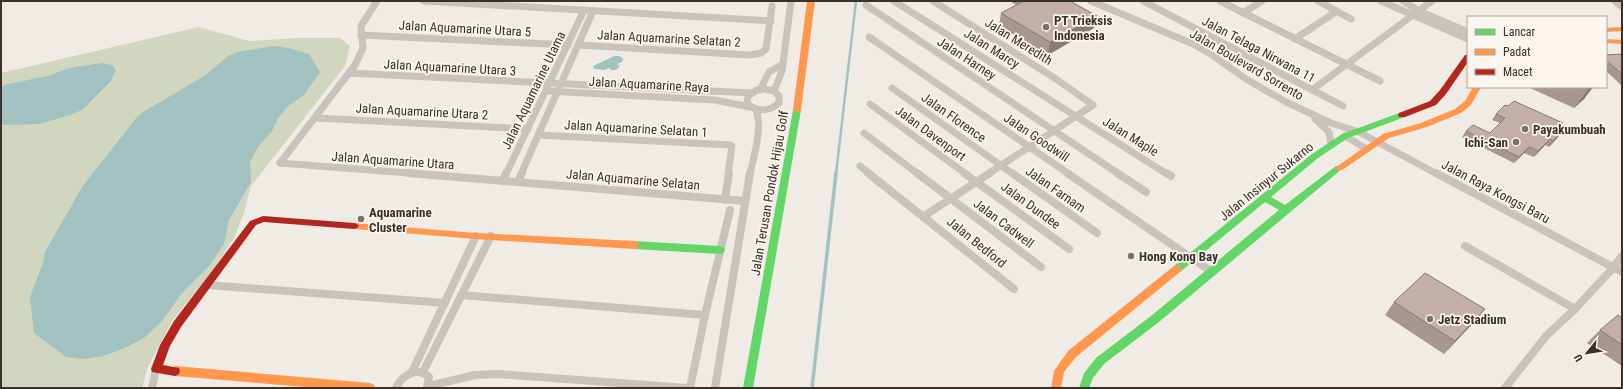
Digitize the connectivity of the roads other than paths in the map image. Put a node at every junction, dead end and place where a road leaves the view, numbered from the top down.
1 (377, 1) edge
2 (424, 1) edge
3 (791, 1) edge
4 (811, 1) edge
5 (894, 1) edge
6 (933, 1) edge
7 (1091, 1) edge
8 (1143, 1) edge
9 (1220, 1) edge
10 (1262, 1) edge
11 (1318, 1) edge
12 (1381, 1) edge
13 (1403, 1) edge
14 (1432, 1) edge
15 (1615, 1) edge
16 (866, 5) dead end
17 (772, 6) dead end
18 (1622, 7) edge
19 (584, 10) junction
20 (593, 10) junction
21 (1337, 11) junction
22 (1243, 13) junction
23 (1416, 13) junction
24 (1351, 19) dead end
25 (770, 21) junction
26 (1438, 23) junction
27 (1622, 29) edge
28 (1607, 30) edge
29 (1467, 32) edge
30 (361, 35) junction
31 (869, 37) dead end
32 (1467, 38) edge
33 (1295, 39) junction
34 (1607, 41) edge
35 (1622, 42) edge
36 (568, 45) junction
37 (578, 45) junction
38 (1467, 58) edge
39 (783, 64) junction
40 (1346, 64) junction
41 (349, 74) junction
42 (1380, 82) dead end
43 (547, 87) junction
44 (559, 88) junction
45 (892, 88) dead end
46 (1476, 88) edge
47 (760, 90) junction
48 (1312, 90) junction
49 (774, 92) junction
50 (751, 93) junction
51 (870, 104) dead end
52 (1343, 106) dead end
53 (753, 108) junction
54 (766, 110) junction
55 (1302, 110) junction
56 (1077, 116) junction
57 (316, 118) junction
58 (760, 118) junction
59 (528, 129) junction
60 (1055, 131) junction
61 (1359, 132) junction
62 (864, 133) dead end
63 (538, 135) junction
64 (1344, 136) junction
65 (1376, 142) junction
66 (1331, 144) junction
67 (1030, 147) junction
68 (1367, 148) junction
69 (1002, 165) junction
70 (860, 166) dead end
71 (1171, 176) dead end
72 (503, 180) junction
73 (518, 181) junction
74 (977, 182) junction
75 (1146, 192) dead end
76 (1265, 198) junction
77 (951, 199) junction
78 (725, 200) junction
79 (745, 201) junction
80 (730, 210) dead end
81 (1286, 210) junction
82 (924, 216) junction
83 (1097, 233) dead end
84 (476, 236) junction
85 (491, 236) junction
86 (1465, 246) dead end
87 (1069, 249) dead end
88 (720, 250) junction
89 (1622, 256) edge
90 (1191, 258) junction
91 (1041, 267) dead end
92 (1618, 270) edge
93 (1212, 272) junction
94 (208, 285) junction
95 (1014, 289) dead end
96 (461, 295) junction
97 (445, 303) junction
98 (1575, 309) junction
99 (705, 315) junction
100 (156, 369) junction
101 (412, 372) junction
102 (423, 372) junction
103 (428, 387) edge
104 (152, 388) edge
105 (370, 388) edge
106 (396, 388) edge
107 (689, 388) edge
108 (715, 388) edge
109 (748, 388) edge
110 (1056, 388) edge
111 (1084, 388) edge
112 (1505, 388) edge

1 - 30 street
2 - 19 street
3 - 39 street
4 - 109 main road, Jalan Terusan Pondok Hijau Golf
5 - 56 street, Jalan Marcy
6 - 56 street, Jalan Meredith
7 - 55 street, Jalan Boulevard Sorrento
8 - 48 street, Jalan Telaga Nirwana 11
9 - 22 street
10 - 22 street
11 - 21 street
12 - 23 street
13 - 23 street
14 - 23 street
15 - 18 street
16 - 60 street, Jalan Harney
17 - 25 street
19 - 20 street
19 - 36 street, Jalan Aquamarine Utama
20 - 25 street
20 - 37 street, Jalan Aquamarine Utama
21 - 24 street
21 - 33 street
22 - 33 street
23 - 26 street
23 - 40 street
25 - 37 street, Jalan Aquamarine Selatan 2
26 - 29 street
26 - 32 street
27 - 28 main road
30 - 36 street, Jalan Aquamarine Utara 5
30 - 41 street
31 - 67 street, Jalan Goodwill
33 - 40 street
34 - 35 main road
36 - 43 street, Jalan Aquamarine Utama
37 - 44 street, Jalan Aquamarine Utama
38 - 61 main road, Jalan Insinyur Sukarno
39 - 47 street
39 - 49 street
40 - 42 street
40 - 48 street
41 - 43 street, Jalan Aquamarine Utara 3
41 - 57 street
43 - 44 street, Jalan Aquamarine Raya
43 - 59 street, Jalan Aquamarine Utama
44 - 50 street, Jalan Aquamarine Raya
44 - 53 street, Jalan Aquamarine Raya
44 - 63 street, Jalan Aquamarine Utama
45 - 69 street, Jalan Florence
46 - 65 main road
47 - 49 street
47 - 50 street
48 - 52 street, Jalan Telaga Nirwana 11
49 - 54 street
50 - 53 street
51 - 74 street, Jalan Davenport
53 - 54 street
53 - 58 street
54 - 58 street
55 - 61 street, Jalan Boulevard Sorrento
55 - 66 street, Jalan Boulevard Sorrento
56 - 60 street
56 - 71 street, Jalan Maple
57 - 59 street, Jalan Aquamarine Utara 2
57 - 72 street, Jalan Aquamarine Utara
58 - 79 street
59 - 72 street, Jalan Aquamarine Utama
60 - 67 street
60 - 75 street, Jalan Harney
61 - 64 main road, Jalan Insinyur Sukarno
61 - 65 street, Jalan Raya Kongsi Baru
62 - 77 street, Jalan Cadwell
63 - 73 street, Jalan Aquamarine Utama
63 - 78 street, Jalan Aquamarine Selatan 1
64 - 66 main road, Jalan Insinyur Sukarno
64 - 68 street
65 - 68 main road
65 - 92 street, Jalan Raya Kongsi Baru
66 - 76 main road, Jalan Insinyur Sukarno
67 - 69 street
67 - 90 street, Jalan Goodwill
68 - 81 main road
69 - 74 street
69 - 83 street, Jalan Farnam
70 - 82 street, Jalan Bedford
72 - 73 street, Jalan Aquamarine Utara
73 - 78 street, Jalan Aquamarine Selatan
74 - 77 street
74 - 87 street, Jalan Dundee
76 - 81 main road
76 - 90 main road, Jalan Insinyur Sukarno
77 - 82 street
77 - 91 street, Jalan Cadwell
78 - 79 street, Jalan Aquamarine Selatan
79 - 108 street
80 - 88 street
81 - 93 main road
82 - 95 street, Jalan Bedford
84 - 85 main road
84 - 94 main road
84 - 97 street
85 - 88 main road
85 - 96 street
86 - 98 street
88 - 99 street
89 - 92 street
90 - 93 street, Jalan Goodwill
90 - 110 main road, Jalan Insinyur Sukarno
92 - 98 street
93 - 111 main road
94 - 97 street
94 - 100 main road
96 - 99 street
96 - 102 street
97 - 101 street
98 - 112 street
99 - 107 street
100 - 104 street
100 - 105 main road
101 - 102 street
101 - 106 street
102 - 103 street
103 - 107 street

